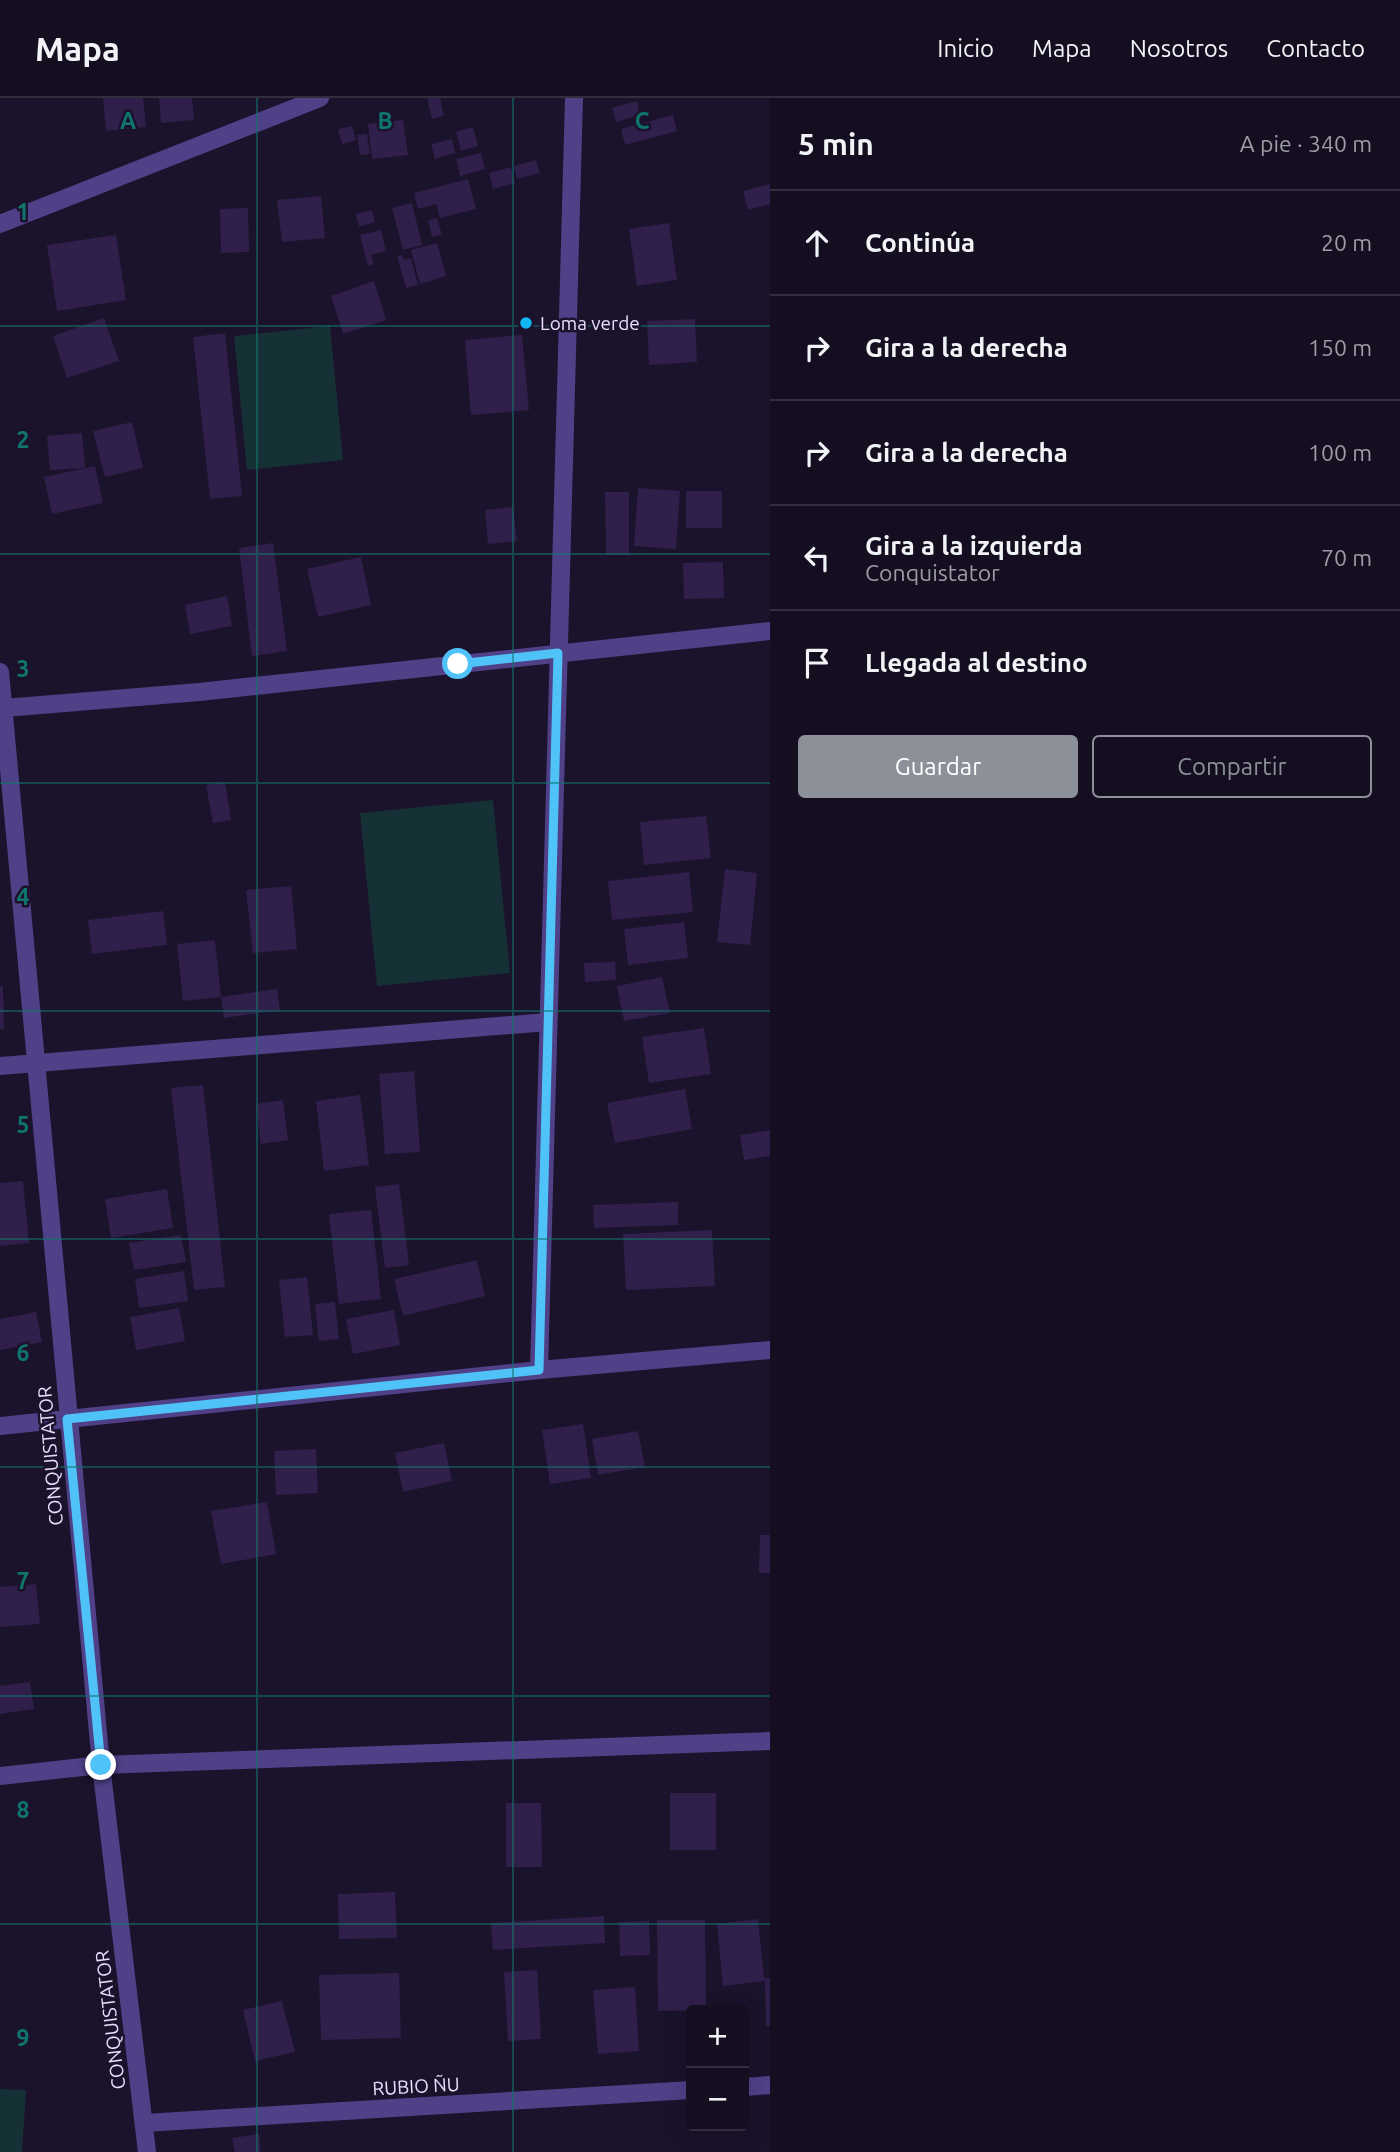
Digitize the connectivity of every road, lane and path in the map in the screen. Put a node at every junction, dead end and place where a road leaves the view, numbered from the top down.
1 (320, 98) edge
2 (574, 98) edge
3 (0, 224) edge
4 (770, 631) edge
5 (558, 653) junction
6 (0, 671) edge
7 (3, 720) edge
8 (548, 1022) junction
9 (35, 1063) junction
10 (0, 1066) edge
11 (770, 1350) edge
12 (539, 1370) junction
13 (67, 1419) junction
14 (0, 1426) edge
15 (770, 1741) edge
16 (101, 1765) junction
17 (0, 1776) edge
18 (770, 2085) edge
19 (749, 2087) edge
20 (686, 2090) edge
21 (144, 2123) junction
22 (147, 2152) edge

1 - 3 street
2 - 5 street
4 - 5 street
5 - 7 street
5 - 8 street
6 - 7 street, CONQUISTATOR
7 - 9 street, CONQUISTATOR
8 - 9 street
8 - 12 street
9 - 10 street
9 - 13 street, CONQUISTATOR
11 - 12 street
12 - 13 street
13 - 14 street
13 - 16 street, CONQUISTATOR
15 - 16 street
16 - 17 street
16 - 21 street, CONQUISTATOR
18 - 19 street
20 - 21 street, RUBIO ÑU
21 - 22 street, CONQUISTATOR

